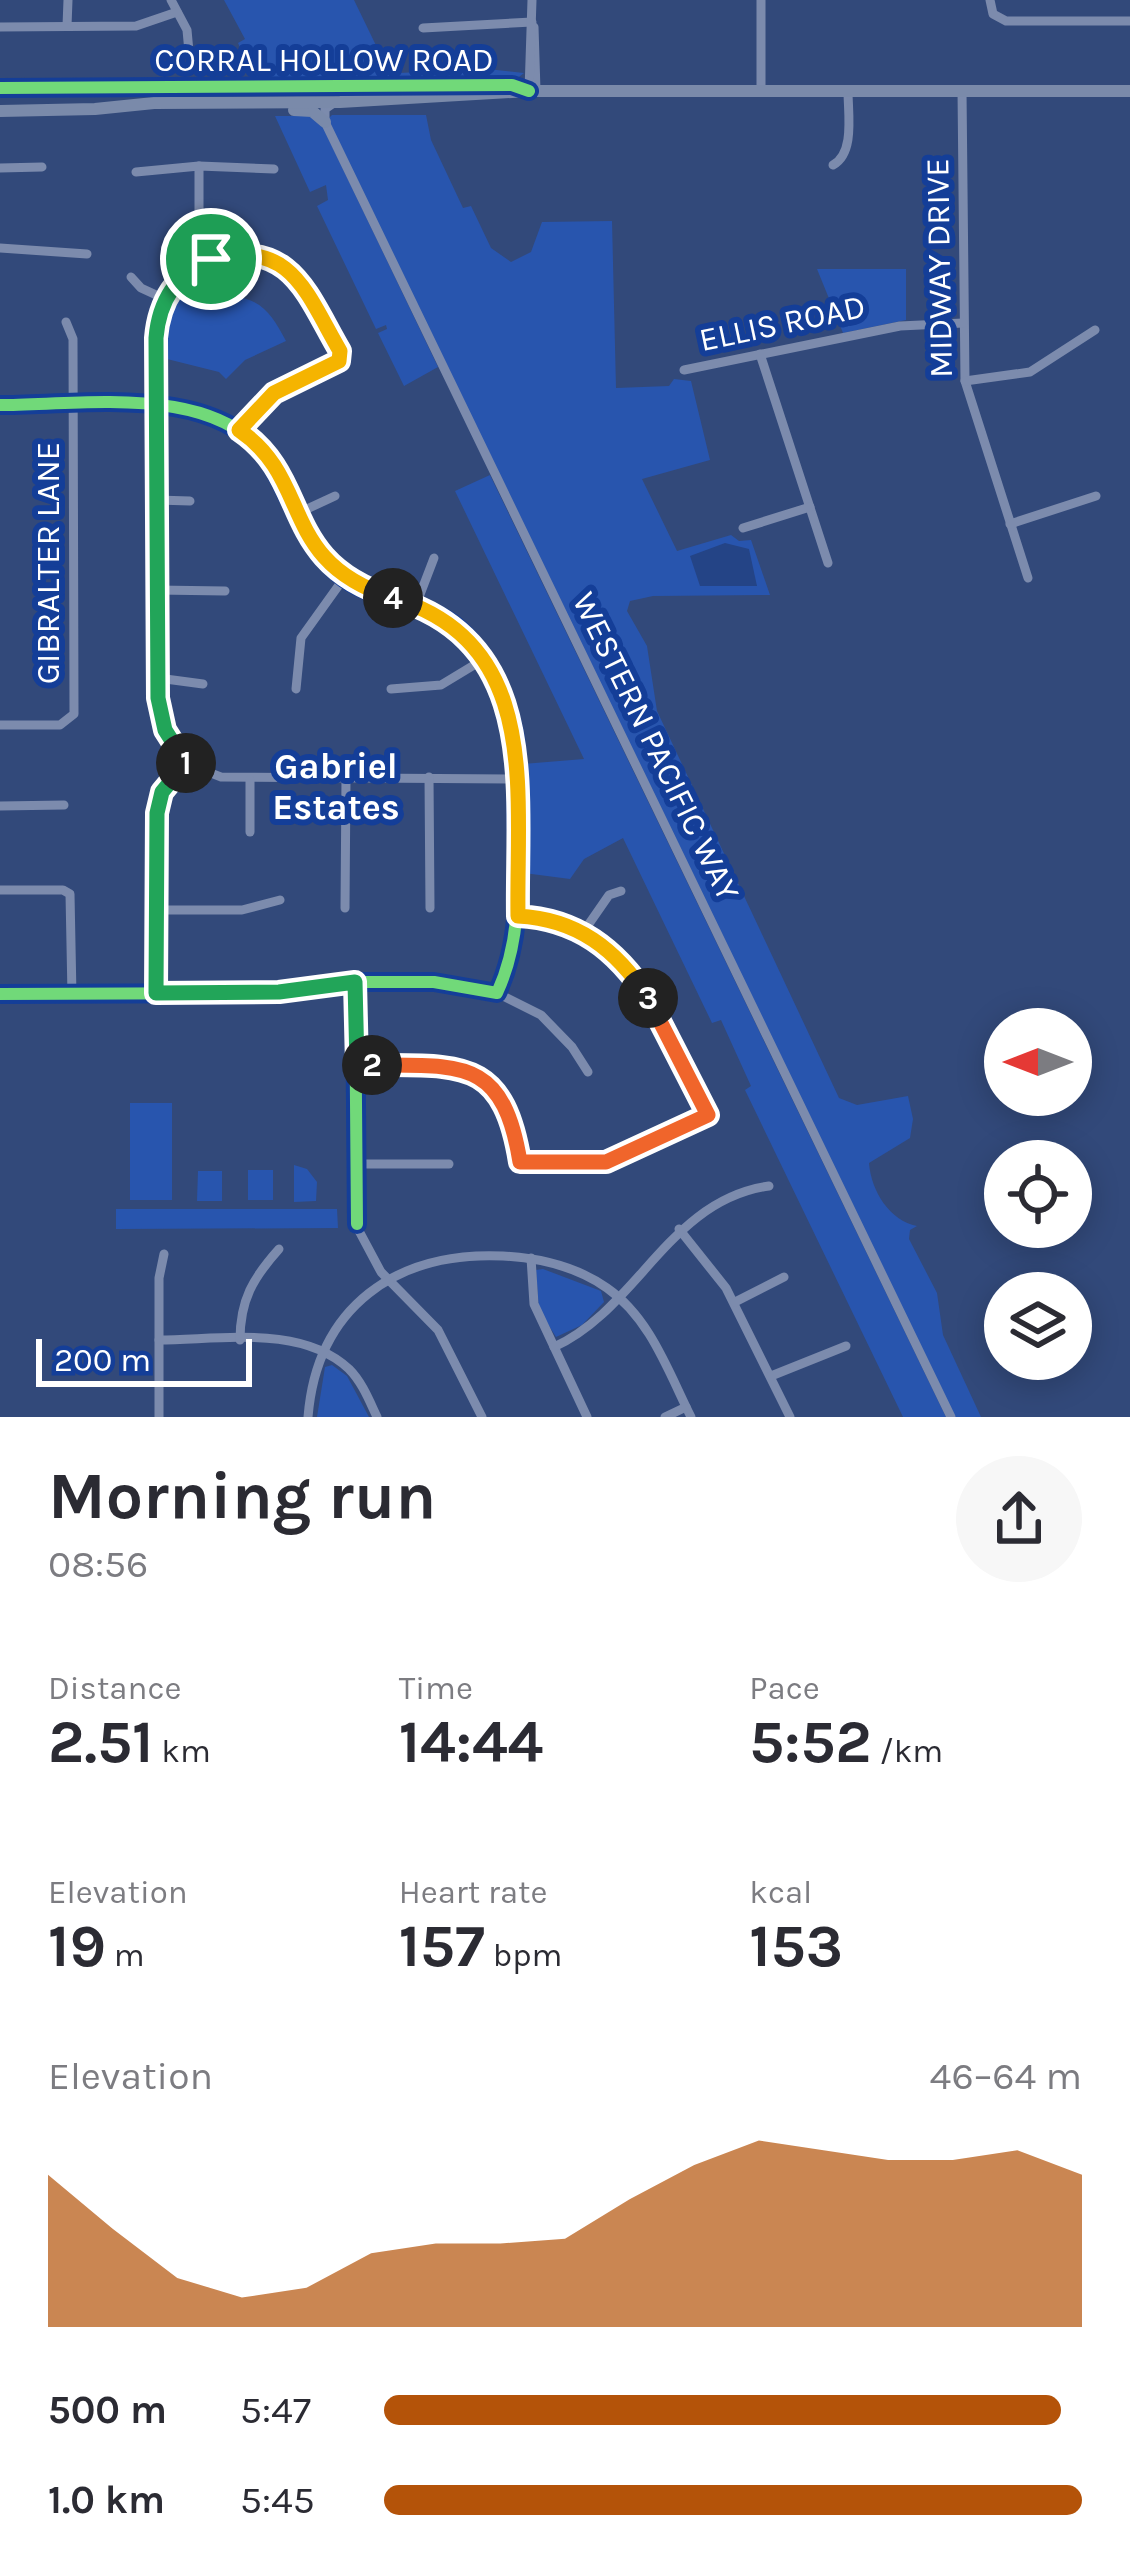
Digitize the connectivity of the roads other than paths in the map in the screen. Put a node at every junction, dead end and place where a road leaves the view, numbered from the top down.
1 (68, 0) edge
2 (171, 0) edge
3 (532, 0) edge
4 (761, 0) edge
5 (990, 0) edge
6 (177, 12) junction
7 (1130, 21) edge
8 (532, 22) junction
9 (68, 26) junction
10 (0, 27) edge
11 (424, 28) dead end
12 (189, 52) dead end
13 (0, 88) edge
14 (1126, 88) edge
15 (962, 90) junction
16 (532, 91) junction
17 (848, 91) junction
18 (761, 92) junction
19 (361, 93) junction
20 (335, 102) junction
21 (95, 109) junction
22 (0, 111) edge
23 (326, 122) junction
24 (833, 165) dead end
25 (199, 166) junction
26 (42, 167) dead end
27 (0, 168) edge
28 (274, 169) dead end
29 (136, 172) dead end
30 (0, 248) edge
31 (87, 254) dead end
32 (211, 259) junction
33 (131, 277) dead end
34 (165, 299) junction
35 (66, 322) dead end
36 (963, 323) junction
37 (1095, 330) dead end
38 (760, 354) junction
39 (683, 370) dead end
40 (965, 381) junction
41 (157, 404) junction
42 (0, 405) edge
43 (73, 405) junction
44 (239, 430) junction
45 (334, 496) dead end
46 (1096, 496) dead end
47 (157, 500) junction
48 (190, 501) dead end
49 (810, 507) junction
50 (296, 514) junction
51 (1010, 524) junction
52 (743, 528) dead end
53 (434, 558) dead end
54 (828, 563) dead end
55 (344, 578) junction
56 (1028, 578) dead end
57 (157, 590) junction
58 (225, 591) dead end
59 (416, 604) junction
60 (484, 659) junction
61 (158, 678) junction
62 (203, 683) dead end
63 (296, 689) dead end
64 (391, 689) dead end
65 (0, 725) edge
66 (188, 761) junction
67 (429, 776) junction
68 (346, 777) junction
69 (516, 779) junction
70 (250, 780) junction
71 (64, 805) dead end
72 (0, 806) edge
73 (250, 832) dead end
74 (0, 890) edge
75 (621, 891) dead end
76 (280, 900) dead end
77 (345, 908) dead end
78 (430, 908) dead end
79 (156, 910) junction
80 (518, 916) junction
81 (584, 932) junction
82 (355, 982) junction
83 (156, 993) junction
84 (497, 993) junction
85 (0, 994) edge
86 (72, 996) junction
87 (357, 1065) junction
88 (588, 1072) dead end
89 (449, 1163) dead end
90 (356, 1164) junction
91 (769, 1186) dead end
92 (680, 1229) junction
93 (279, 1250) dead end
94 (164, 1254) dead end
95 (531, 1258) junction
96 (784, 1276) dead end
97 (388, 1279) junction
98 (618, 1296) junction
99 (735, 1303) junction
100 (159, 1340) junction
101 (240, 1340) junction
102 (846, 1346) dead end
103 (554, 1347) junction
104 (323, 1353) junction
105 (771, 1376) junction
106 (689, 1412) edge
107 (159, 1417) edge
108 (308, 1417) edge
109 (377, 1417) edge
110 (482, 1417) edge
111 (587, 1417) edge
112 (665, 1417) edge
113 (790, 1417) edge
114 (951, 1417) edge

1 - 9 street
2 - 6 street
3 - 8 street
4 - 18 street
5 - 7 street
6 - 9 street
6 - 12 street
8 - 11 street
8 - 16 street
9 - 10 street
13 - 19 main road, CORRAL HOLLOW ROAD
14 - 15 main road, CORRAL HOLLOW ROAD
15 - 17 main road, CORRAL HOLLOW ROAD
15 - 36 street, MIDWAY DRIVE
16 - 18 main road, CORRAL HOLLOW ROAD
16 - 19 main road, CORRAL HOLLOW ROAD
17 - 18 main road, CORRAL HOLLOW ROAD
17 - 24 street
19 - 20 main road, CORRAL HOLLOW ROAD
20 - 21 main road, CORRAL HOLLOW ROAD
20 - 23 street
21 - 22 main road, CORRAL HOLLOW ROAD
21 - 23 main road
23 - 114 street, WESTERN PACIFIC WAY
25 - 28 street
25 - 29 street
25 - 32 street
26 - 27 street
30 - 31 street
32 - 34 street
32 - 44 street
33 - 34 street
34 - 41 street
35 - 43 street
36 - 38 street, ELLIS ROAD
36 - 40 street, MIDWAY DRIVE
37 - 40 street
38 - 39 street, ELLIS ROAD
38 - 49 street
40 - 51 street, MIDWAY DRIVE
41 - 43 street
41 - 44 street
41 - 47 street
42 - 43 street
43 - 65 street, GIBRALTER LANE
44 - 50 street
45 - 50 street
46 - 51 street
47 - 48 street
47 - 57 street
49 - 52 street
49 - 54 street
50 - 55 street
51 - 56 street, MIDWAY DRIVE
53 - 59 street
55 - 59 street
55 - 63 street
57 - 58 street
57 - 61 street
59 - 60 street
60 - 64 street
60 - 69 street
61 - 62 street
61 - 66 street
66 - 70 street
66 - 79 street
67 - 68 street
67 - 69 street
67 - 78 street
68 - 70 street
68 - 77 street
69 - 80 street
70 - 73 street
71 - 72 street
74 - 86 street
75 - 81 street
76 - 79 street
79 - 83 street
80 - 81 street
80 - 84 street
81 - 87 street
82 - 83 street
82 - 84 street
82 - 87 street
83 - 86 street
84 - 88 street
85 - 86 street
87 - 90 street
89 - 90 street
90 - 97 street
91 - 92 street
92 - 98 street
92 - 99 street
93 - 101 street
94 - 100 street
95 - 97 street
95 - 98 street
95 - 103 street
96 - 99 street
97 - 104 street
97 - 110 street
98 - 103 street
98 - 106 street
99 - 105 street
100 - 101 street
100 - 107 street
101 - 104 street
102 - 105 street
103 - 111 street
104 - 108 street
104 - 109 street
105 - 113 street
106 - 112 street

